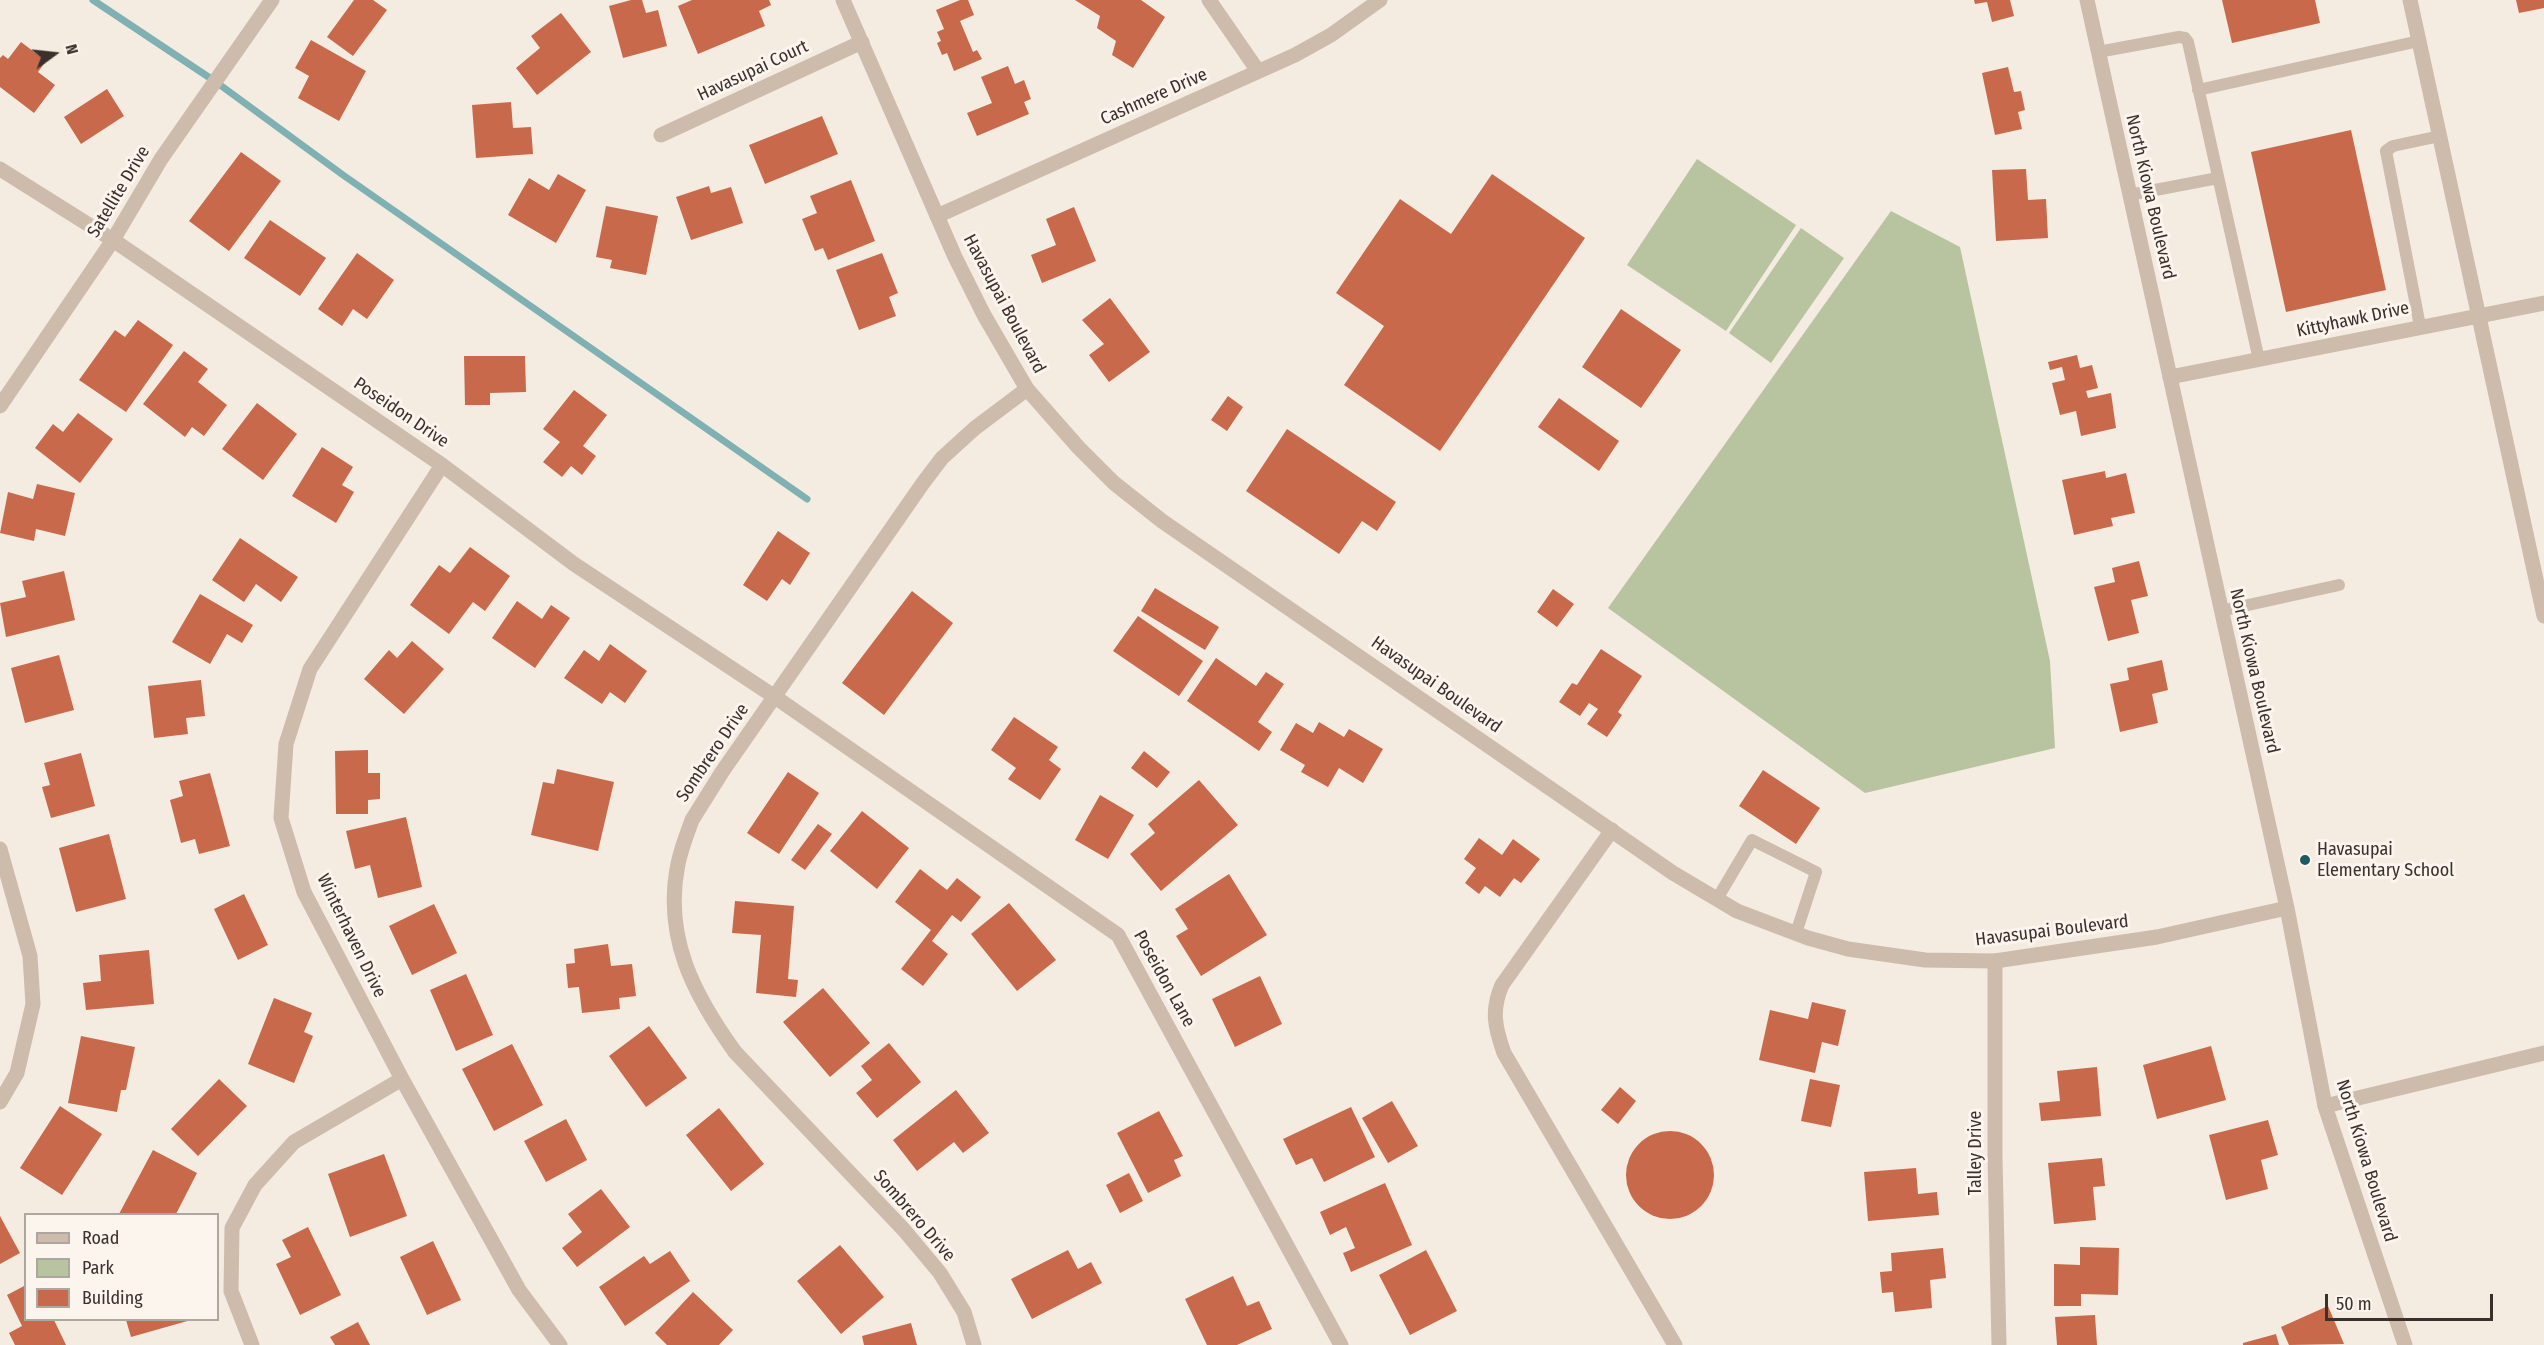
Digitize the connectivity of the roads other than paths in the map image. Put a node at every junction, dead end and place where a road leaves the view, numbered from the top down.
1 (272, 0) edge
2 (843, 0) edge
3 (1209, 0) edge
4 (1380, 0) edge
5 (2087, 0) edge
6 (2410, 0) edge
7 (2419, 41) junction
8 (861, 42) junction
9 (2098, 52) junction
10 (1258, 71) junction
11 (2198, 90) junction
12 (661, 135) dead end
13 (2440, 136) junction
14 (0, 169) edge
15 (2218, 178) junction
16 (2129, 195) junction
17 (937, 216) junction
18 (113, 240) junction
19 (2544, 303) edge
20 (2479, 314) junction
21 (2421, 326) junction
22 (2259, 360) junction
23 (2170, 377) junction
24 (1027, 389) junction
25 (0, 406) edge
26 (442, 465) junction
27 (2339, 585) dead end
28 (2221, 611) junction
29 (2544, 616) edge
30 (775, 697) junction
31 (1612, 830) junction
32 (0, 849) edge
33 (1717, 899) junction
34 (2288, 908) junction
35 (1796, 933) junction
36 (1995, 961) junction
37 (2544, 1053) edge
38 (402, 1079) junction
39 (0, 1102) edge
40 (2325, 1106) junction
41 (252, 1345) edge
42 (560, 1345) edge
43 (974, 1345) edge
44 (1341, 1345) edge
45 (1675, 1345) edge
46 (1999, 1345) edge
47 (2405, 1345) edge

1 - 18 street, Satellite Drive
2 - 8 street, Havasupai Boulevard
3 - 10 street
4 - 10 street, Cashmere Drive
5 - 9 street, North Kiowa Boulevard
6 - 7 street
7 - 11 lane
7 - 13 street
8 - 12 street, Havasupai Court
8 - 17 street, Havasupai Boulevard
9 - 11 lane
9 - 16 street, North Kiowa Boulevard
10 - 17 street, Cashmere Drive
11 - 15 lane
13 - 20 street
13 - 21 lane
14 - 18 street, Poseidon Drive
15 - 16 lane
15 - 22 lane
16 - 23 street, North Kiowa Boulevard
17 - 24 street, Havasupai Boulevard
18 - 25 street, Satellite Drive
18 - 26 street, Poseidon Drive
19 - 20 street, Kittyhawk Drive
20 - 21 street, Kittyhawk Drive
20 - 29 street
21 - 22 street, Kittyhawk Drive
22 - 23 street, Kittyhawk Drive
23 - 28 street, North Kiowa Boulevard
24 - 30 street, Sombrero Drive
24 - 31 street, Havasupai Boulevard
26 - 30 street, Poseidon Drive
26 - 38 street, Winterhaven Drive
27 - 28 lane
28 - 34 street, North Kiowa Boulevard
30 - 43 street, Sombrero Drive
30 - 44 street, Poseidon Lane
31 - 33 street, Havasupai Boulevard
31 - 45 street
32 - 39 street
33 - 35 street, Havasupai Boulevard
33 - 35 lane
34 - 36 street, Havasupai Boulevard
34 - 40 street, North Kiowa Boulevard
35 - 36 street, Havasupai Boulevard
36 - 46 street, Talley Drive
37 - 40 street
38 - 41 street
38 - 42 street, Winterhaven Drive
40 - 47 street, North Kiowa Boulevard

